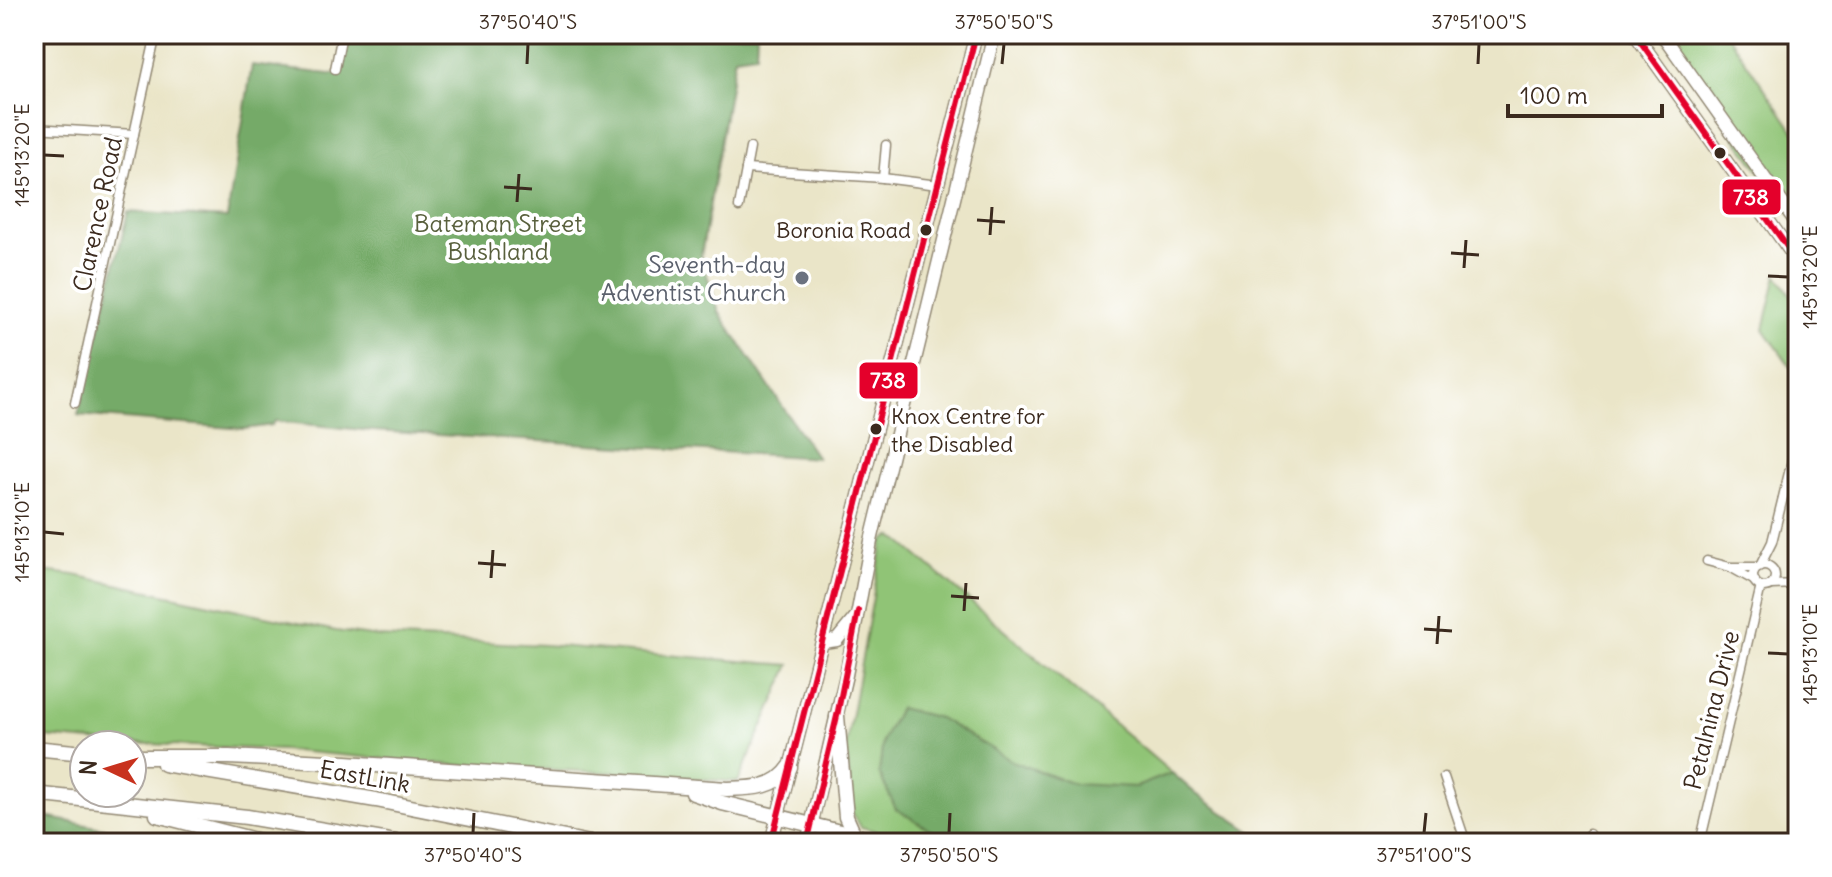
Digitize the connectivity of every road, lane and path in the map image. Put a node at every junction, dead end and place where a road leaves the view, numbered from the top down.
1 (156, 34) edge
2 (342, 34) edge
3 (976, 34) edge
4 (994, 34) edge
5 (1635, 34) edge
6 (1662, 34) edge
7 (335, 69) dead end
8 (34, 128) edge
9 (134, 134) junction
10 (886, 145) dead end
11 (750, 148) dead end
12 (746, 169) junction
13 (883, 178) junction
14 (1768, 183) junction
15 (938, 185) junction
16 (1747, 190) junction
17 (1755, 202) junction
18 (739, 207) dead end
19 (1798, 225) edge
20 (1798, 262) edge
21 (914, 368) junction
22 (888, 375) junction
23 (75, 403) dead end
24 (1798, 436) edge
25 (854, 517) junction
26 (876, 523) junction
27 (1772, 542) junction
28 (1707, 561) dead end
29 (1730, 567) junction
30 (1759, 567) junction
31 (1773, 570) junction
32 (1795, 583) edge
33 (1762, 584) junction
34 (857, 616) junction
35 (823, 642) junction
36 (837, 716) junction
37 (34, 748) edge
38 (68, 751) edge
39 (148, 758) edge
40 (148, 761) edge
41 (790, 767) junction
42 (1444, 777) dead end
43 (678, 787) junction
44 (34, 794) edge
45 (68, 798) edge
46 (148, 806) edge
47 (130, 809) edge
48 (778, 816) junction
49 (811, 824) junction
50 (854, 835) junction
51 (267, 843) edge
52 (401, 843) edge
53 (590, 843) edge
54 (771, 843) edge
55 (807, 843) edge
56 (885, 843) edge
57 (1466, 843) edge
58 (1700, 843) edge

1 - 9 street, Clarence Road
2 - 7 street
3 - 15 main road
4 - 21 main road
5 - 16 main road
6 - 14 main road
8 - 9 street
9 - 23 street, Clarence Road
10 - 13 street
11 - 12 street
12 - 13 street
12 - 18 street
13 - 15 street
14 - 16 main road
14 - 17 main road
14 - 19 main road
15 - 22 main road
16 - 17 main road
17 - 20 main road
21 - 22 main road
21 - 26 main road
22 - 25 main road
24 - 27 street
25 - 26 main road
25 - 35 main road
26 - 34 main road
27 - 30 street
27 - 31 street
28 - 29 street
29 - 30 street
29 - 33 street
30 - 31 street
30 - 33 street
31 - 32 street
31 - 33 street
32 - 33 street
33 - 58 street, Petalnina Drive
34 - 35 main road
34 - 36 main road
35 - 41 main road
36 - 49 main road
36 - 50 highway
37 - 38 highway
39 - 43 highway
40 - 53 highway, EastLink
41 - 43 highway
41 - 48 main road
42 - 57 street
43 - 48 highway
44 - 45 highway
46 - 52 highway
47 - 51 highway
48 - 49 highway
48 - 54 main road
49 - 50 highway
49 - 55 main road
50 - 56 highway

